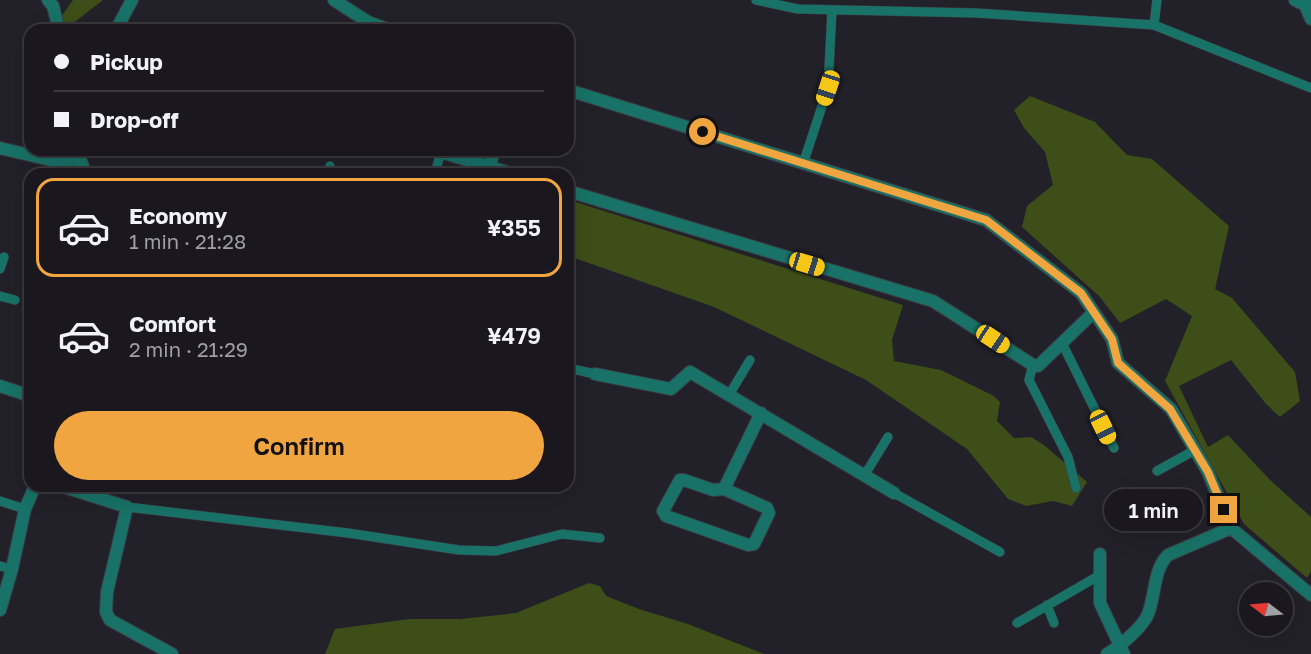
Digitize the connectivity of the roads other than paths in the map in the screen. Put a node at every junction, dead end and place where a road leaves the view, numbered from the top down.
1 (48, 0) edge
2 (132, 0) edge
3 (334, 0) edge
4 (756, 0) edge
5 (899, 0) edge
6 (1157, 0) edge
7 (785, 3) edge
8 (1304, 3) edge
9 (832, 10) junction
10 (898, 11) junction
11 (1311, 19) edge
12 (58, 24) edge
13 (119, 24) edge
14 (364, 24) edge
15 (1154, 25) junction
16 (1311, 88) edge
17 (574, 92) edge
18 (0, 148) edge
19 (24, 153) edge
20 (37, 156) edge
21 (75, 156) edge
22 (454, 156) edge
23 (493, 156) edge
24 (803, 164) junction
25 (489, 167) junction
26 (492, 168) edge
27 (574, 193) edge
28 (4, 257) dead end
29 (0, 269) edge
30 (0, 296) edge
31 (15, 300) dead end
32 (1093, 313) junction
33 (1062, 343) junction
34 (750, 360) dead end
35 (1033, 365) junction
36 (574, 369) edge
37 (595, 374) joint
38 (0, 386) edge
39 (24, 394) edge
40 (729, 395) junction
41 (761, 413) junction
42 (888, 436) dead end
43 (1114, 448) dead end
44 (1195, 450) junction
45 (1157, 471) dead end
46 (864, 476) junction
47 (1076, 488) dead end
48 (724, 489) junction
49 (33, 492) edge
50 (80, 492) edge
51 (894, 494) joint
52 (0, 501) edge
53 (128, 507) junction
54 (25, 509) junction
55 (1231, 528) junction
56 (600, 538) dead end
57 (1000, 552) dead end
58 (1100, 554) dead end
59 (6, 567) edge
60 (1100, 575) junction
61 (1311, 595) edge
62 (1047, 605) junction
63 (0, 610) edge
64 (1017, 623) dead end
65 (1054, 623) dead end
66 (1122, 650) edge
67 (172, 654) edge
68 (1107, 654) edge

1 - 12 street
2 - 13 street
3 - 14 street
4 - 7 lane
5 - 10 lane
6 - 15 lane
7 - 9 lane
8 - 11 street
9 - 10 lane
9 - 24 lane
10 - 15 lane
15 - 16 lane
17 - 24 street
18 - 19 street
20 - 21 street
22 - 25 street
23 - 25 street
24 - 32 street
25 - 26 street
27 - 35 street
28 - 29 lane
30 - 31 lane
32 - 33 street
32 - 44 street
33 - 35 street
33 - 43 lane
34 - 40 lane
35 - 47 lane
36 - 37 lane
37 - 40 street
38 - 39 street
40 - 41 street
41 - 46 street
41 - 48 street
42 - 46 lane
44 - 45 lane
44 - 55 street
46 - 51 street
48 - 48 street
49 - 54 street
50 - 53 street
51 - 57 lane
52 - 54 lane
53 - 56 lane
53 - 67 street
54 - 59 street
55 - 61 street
55 - 66 street
58 - 60 street
59 - 63 street
60 - 62 lane
60 - 66 street
62 - 64 lane
62 - 65 lane
66 - 68 street

